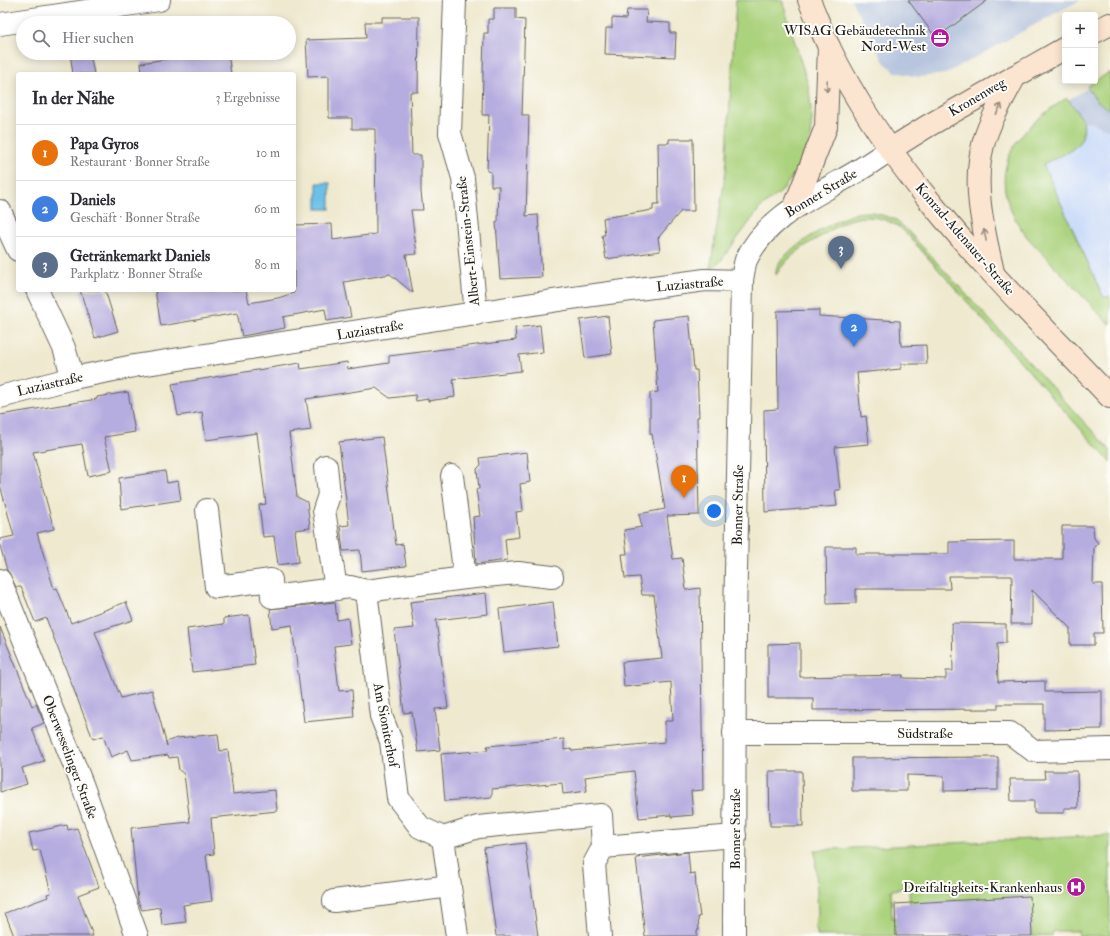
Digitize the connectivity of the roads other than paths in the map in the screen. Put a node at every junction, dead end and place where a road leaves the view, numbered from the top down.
1 (159, 0) edge
2 (809, 0) edge
3 (455, 1) edge
4 (53, 16) edge
5 (16, 22) edge
6 (0, 24) edge
7 (1110, 24) edge
8 (1098, 30) edge
9 (829, 47) junction
10 (1062, 50) edge
11 (1015, 76) junction
12 (891, 149) junction
13 (795, 206) junction
14 (0, 211) edge
15 (16, 246) edge
16 (993, 273) junction
17 (742, 281) junction
18 (38, 292) edge
19 (476, 314) junction
20 (72, 378) junction
21 (0, 397) edge
22 (1110, 397) edge
23 (326, 466) dead end
24 (452, 476) dead end
25 (207, 510) dead end
26 (552, 577) dead end
27 (465, 578) junction
28 (0, 580) edge
29 (336, 589) junction
30 (366, 592) junction
31 (734, 733) junction
32 (1110, 749) edge
33 (735, 836) junction
34 (443, 838) junction
35 (603, 847) junction
36 (450, 886) junction
37 (334, 901) dead end
38 (137, 936) edge
39 (457, 936) edge
40 (600, 936) edge
41 (734, 936) edge

1 - 4 street
2 - 9 main road, Konrad-Adenauer-Straße
3 - 19 street, Albert-Einstein-Straße
5 - 6 street
7 - 8 main road
9 - 12 main road, Konrad-Adenauer-Straße
9 -> 13 main road
10 - 11 main road, Kronenweg
11 - 12 main road, Kronenweg
16 -> 11 main road
12 - 13 street, Bonner Straße
12 - 16 main road, Konrad-Adenauer-Straße
13 - 17 street, Bonner Straße
14 - 15 street
16 - 22 main road, Konrad-Adenauer-Straße
17 - 19 street, Luziastraße
17 - 31 street, Bonner Straße
18 - 20 street
19 - 20 street, Luziastraße
20 - 21 street, Luziastraße
23 - 29 street
24 - 27 street
25 - 29 street
26 - 27 street
27 - 30 street
28 - 38 street, Oberwesselinger Straße
29 - 30 street
30 - 34 street, Am Sioniterhof
31 - 32 street, Südstraße
31 - 33 street, Bonner Straße
33 - 35 street
33 - 41 street, Bonner Straße
34 - 35 street
34 - 36 street
35 - 40 street
36 - 37 street
36 - 39 street

